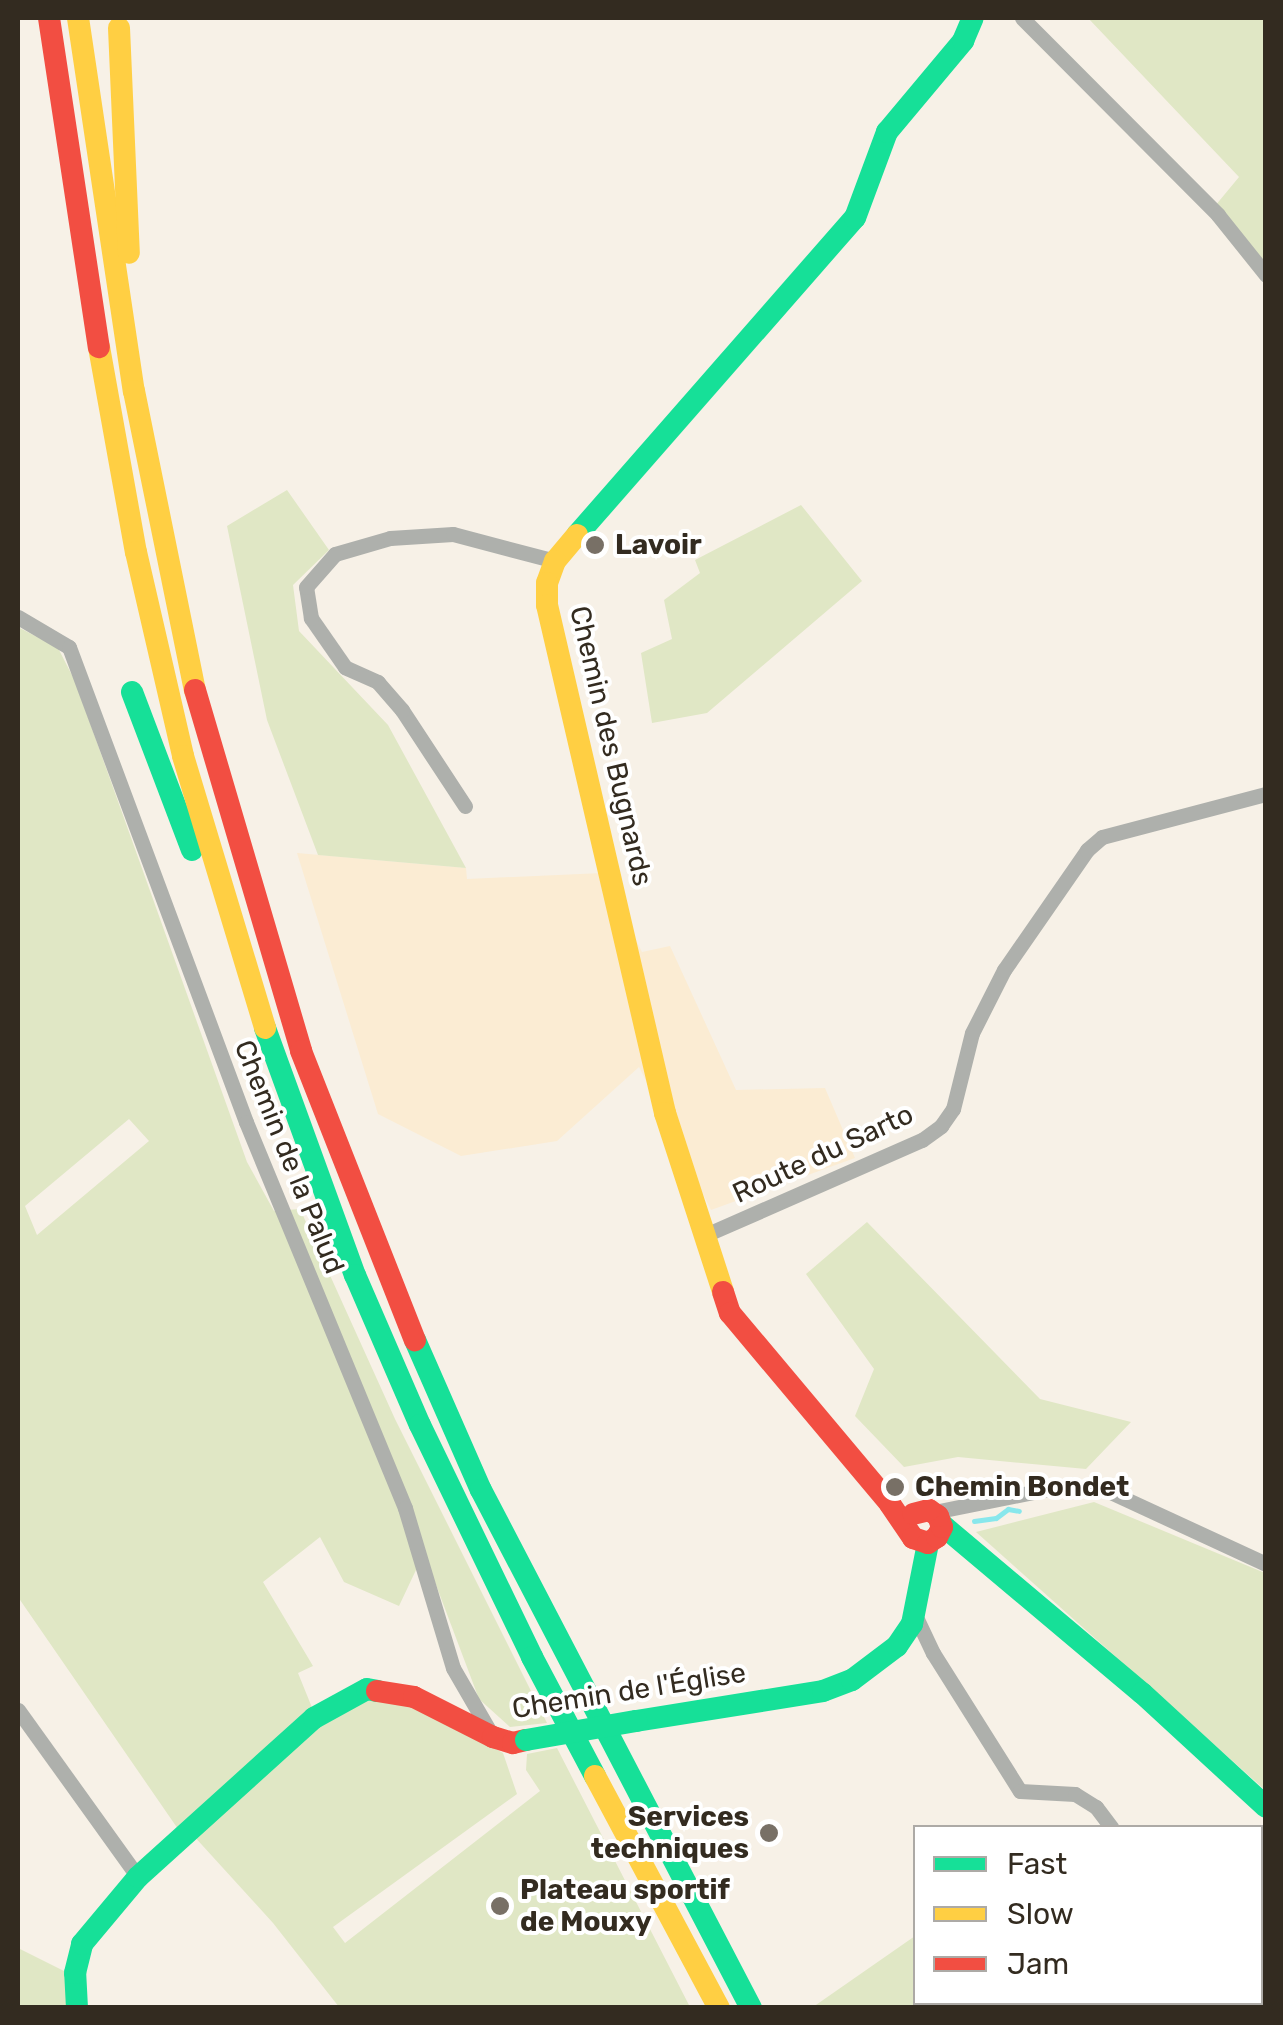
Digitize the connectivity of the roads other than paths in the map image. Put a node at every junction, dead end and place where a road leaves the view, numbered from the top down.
1 (49, 18) edge
2 (78, 18) edge
3 (973, 18) edge
4 (1022, 18) edge
5 (119, 28) dead end
6 (1266, 275) edge
7 (134, 390) junction
8 (554, 560) junction
9 (18, 617) edge
10 (132, 692) dead end
11 (1266, 794) edge
12 (464, 806) dead end
13 (272, 1052) junction
14 (703, 1236) junction
15 (931, 1532) junction
16 (1266, 1564) edge
17 (915, 1615) junction
18 (18, 1710) edge
19 (493, 1737) junction
20 (1266, 1807) edge
21 (1110, 1825) edge
22 (138, 1877) junction
23 (77, 2008) edge
24 (719, 2008) edge
25 (751, 2008) edge

1 - 13 main road
2 - 7 main road
3 - 8 main road
4 - 6 street
5 - 7 main road
7 - 25 main road
8 - 12 street
8 - 14 main road, Chemin des Bugnards
9 - 19 street, Chemin de la Palud
10 - 13 main road
11 - 14 street, Route du Sarto
13 - 24 main road
14 - 15 main road, Chemin des Bugnards
15 - 16 street
15 - 17 main road, Chemin de l'Église
15 - 20 main road, Chemin des Bugnards
17 - 19 main road, Chemin de l'Église, bridge
17 - 21 street
18 - 22 street
19 - 22 main road, Chemin de l'Église
22 - 23 main road, Chemin de l'Église

